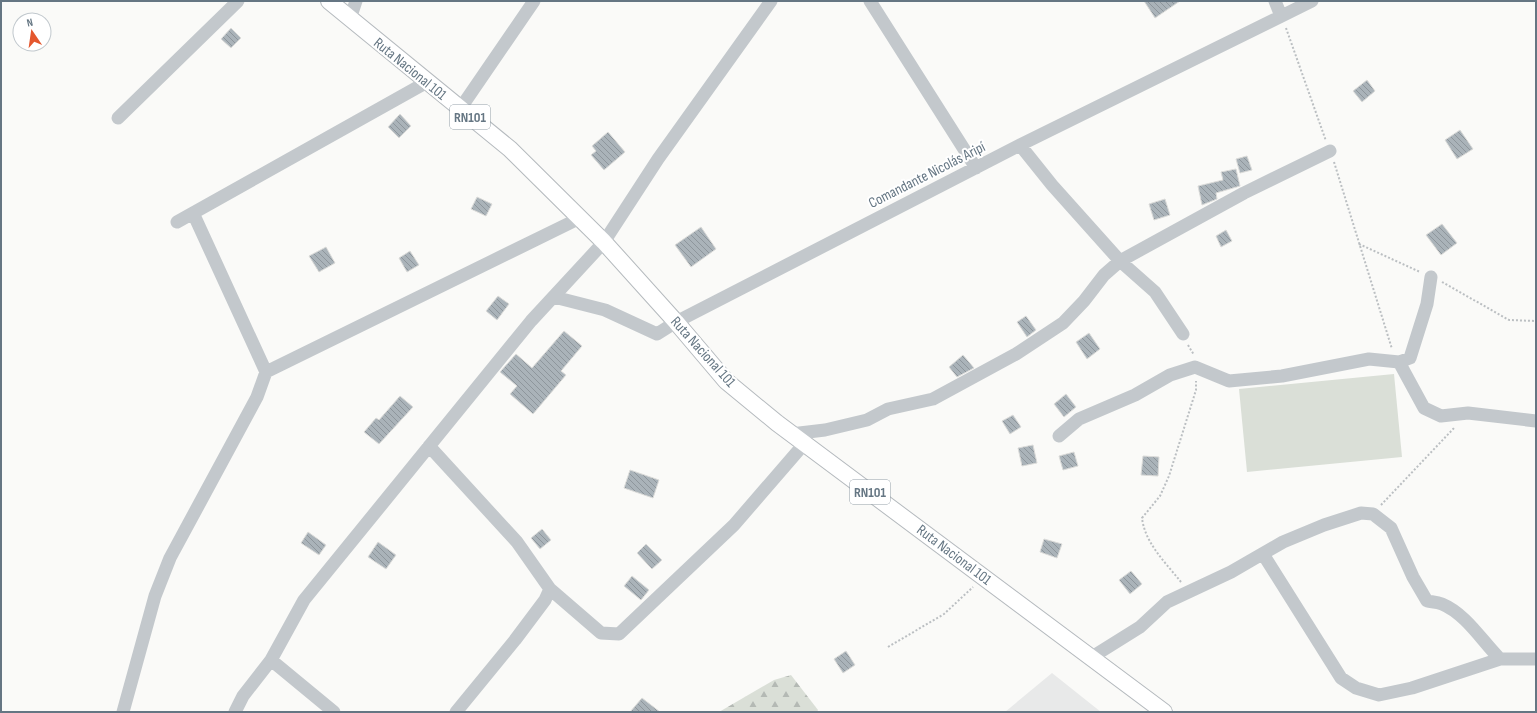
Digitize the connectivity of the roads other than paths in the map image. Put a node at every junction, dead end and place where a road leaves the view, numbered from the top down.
1 (238, 1) edge
2 (329, 1) edge
3 (356, 1) edge
4 (534, 1) edge
5 (770, 1) edge
6 (870, 1) edge
7 (1275, 1) edge
8 (1312, 1) edge
9 (1281, 16) junction
10 (350, 19) junction
11 (427, 82) junction
12 (460, 109) junction
13 (118, 118) dead end
14 (1020, 145) junction
15 (1330, 151) road end
16 (976, 168) junction
17 (193, 213) junction
18 (580, 218) junction
19 (177, 222) dead end
20 (604, 242) junction
21 (1120, 261) junction
22 (1431, 277) road end
23 (554, 297) junction
24 (676, 322) junction
25 (1183, 334) road end
26 (1396, 357) junction
27 (266, 372) junction
28 (1536, 421) edge
29 (791, 434) junction
30 (1059, 436) dead end
31 (804, 444) junction
32 (429, 446) junction
33 (1263, 554) junction
34 (550, 589) junction
35 (1092, 658) junction
36 (1500, 659) junction
37 (1536, 659) edge
38 (271, 660) junction
39 (1158, 710) edge
40 (122, 712) edge
41 (235, 712) edge
42 (334, 712) edge
43 (456, 712) edge

1 - 13 street
2 - 10 main road, Ruta Nacional 101 / RN101
3 - 10 street
4 - 12 street
5 - 20 street
6 - 16 street
7 - 9 street
8 - 9 street, Comandante Nicolás Aripí
9 - 14 street, Comandante Nicolás Aripí
10 - 11 main road, Ruta Nacional 101 / RN101
11 - 12 main road, Ruta Nacional 101 / RN101
11 - 17 street
12 - 18 main road, Ruta Nacional 101 / RN101
14 - 16 street, Comandante Nicolás Aripí
14 - 21 street
15 - 21 street
16 - 24 street, Comandante Nicolás Aripí
17 - 19 street
17 - 27 street
18 - 20 main road, Ruta Nacional 101 / RN101
18 - 27 street
20 - 23 street
20 - 24 main road, Ruta Nacional 101 / RN101
21 - 25 street
21 - 29 street
22 - 26 street
23 - 24 street, Comandante Nicolás Aripí
23 - 32 street
24 - 29 main road, Ruta Nacional 101 / RN101
26 - 28 street
26 - 30 street
27 - 40 street
29 - 31 main road, Ruta Nacional 101 / RN101
31 - 34 street
31 - 35 main road, Ruta Nacional 101 / RN101
32 - 34 street
32 - 38 street
33 - 35 street
33 - 36 street
33 - 36 street
34 - 43 street
35 - 39 main road, Ruta Nacional 101 / RN101
36 - 37 street
38 - 41 street
38 - 42 street

